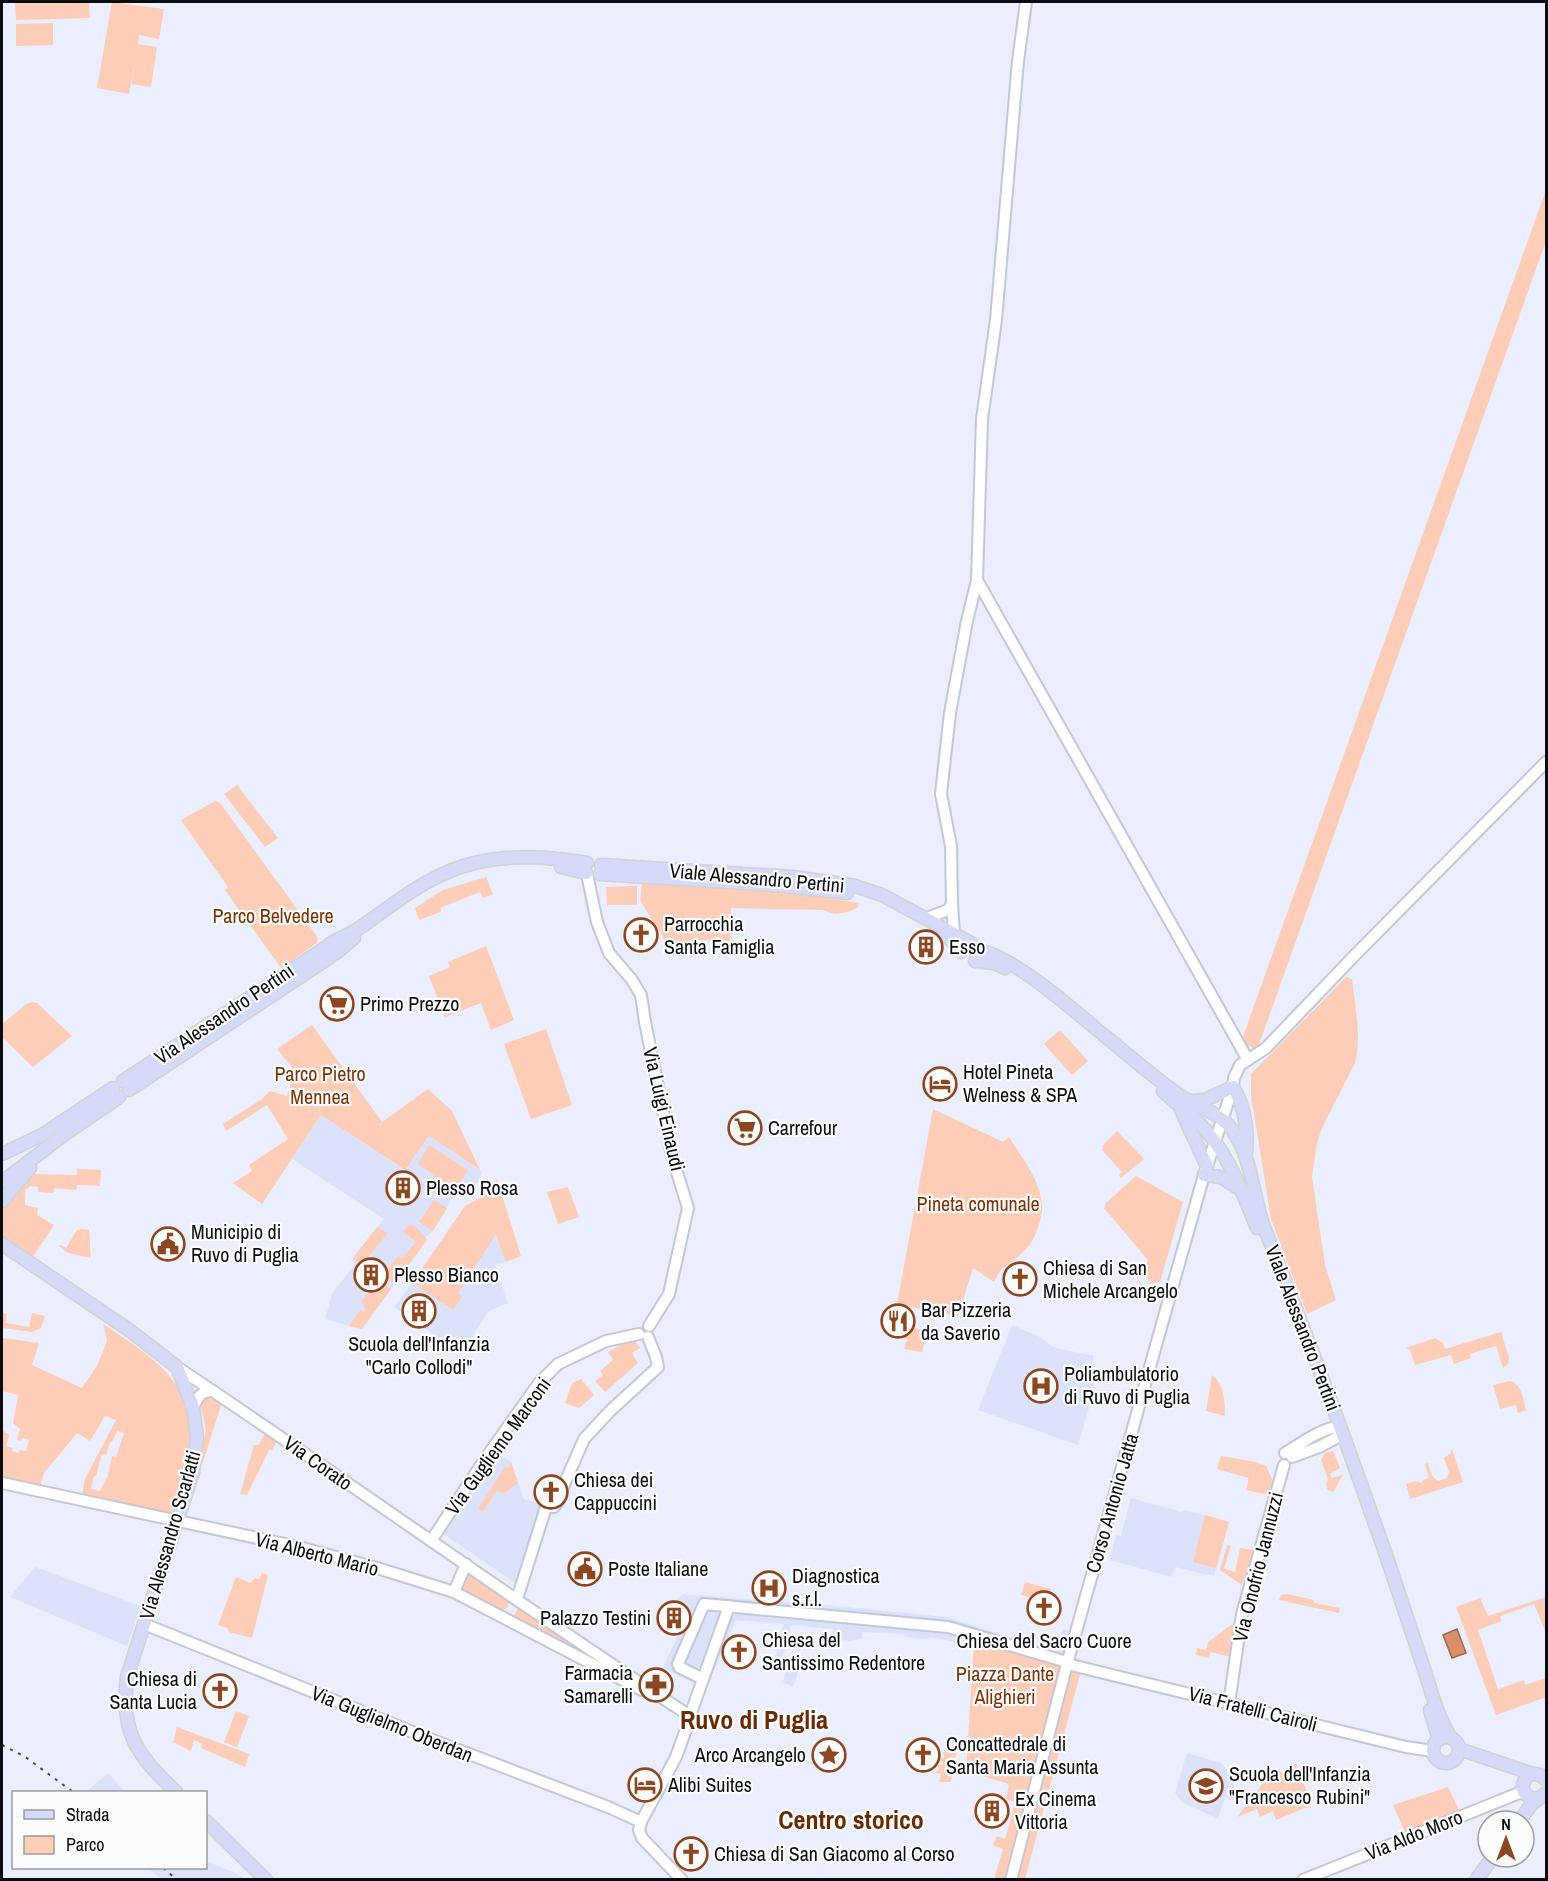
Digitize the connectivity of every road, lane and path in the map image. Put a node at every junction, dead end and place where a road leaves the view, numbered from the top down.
1 (1026, 2) edge
2 (977, 580) junction
3 (1546, 762) edge
4 (593, 870) junction
5 (952, 904) junction
6 (927, 918) junction
7 (954, 933) junction
8 (330, 950) joint
9 (975, 951) junction
10 (1246, 1062) junction
11 (1234, 1085) junction
12 (121, 1089) junction
13 (1184, 1104) junction
14 (1222, 1120) junction
15 (1215, 1143) junction
16 (47, 1149) junction
17 (2, 1154) edge
18 (1246, 1154) junction
19 (1205, 1170) junction
20 (2, 1182) edge
21 (1242, 1191) junction
22 (2, 1201) edge
23 (2, 1244) edge
24 (645, 1332) junction
25 (177, 1367) junction
26 (213, 1391) junction
27 (193, 1407) junction
28 (1337, 1430) junction
29 (2, 1483) edge
30 (178, 1521) junction
31 (431, 1541) junction
32 (463, 1562) junction
33 (454, 1592) junction
34 (517, 1599) junction
35 (729, 1608) junction
36 (144, 1624) junction
37 (1068, 1665) junction
38 (611, 1669) junction
39 (703, 1679) junction
40 (1229, 1704) junction
41 (688, 1716) junction
42 (1441, 1743) junction
43 (1458, 1754) junction
44 (1535, 1782) edge
45 (175, 1791) edge
46 (1542, 1796) edge
47 (1523, 1809) edge
48 (1530, 1809) edge
49 (207, 1822) edge
50 (640, 1826) junction
51 (266, 1880) edge
52 (682, 1880) edge
53 (1011, 1880) edge
54 (1303, 1880) edge

1 - 2 main road
2 - 5 main road
2 - 10 main road
3 - 10 main road
4 - 6 main road, Viale Alessandro Pertini
4 - 8 main road, Viale Alessandro Pertini
4 - 9 main road, Viale Alessandro Pertini
4 - 24 main road, Via Luigi Einaudi
5 - 6 main road
5 - 7 main road
6 - 7 main road, Viale Alessandro Pertini
7 - 9 main road, Viale Alessandro Pertini
8 - 12 main road, Via Alessandro Pertini
9 - 13 main road, Viale Alessandro Pertini
10 - 11 main road
11 - 13 main road
11 - 14 main road
11 - 18 main road
12 - 16 main road, Via Alessandro Pertini
12 - 17 main road, Via Alessandro Pertini
13 - 14 main road, Viale Alessandro Pertini
13 - 15 main road, Viale Alessandro Pertini
13 - 19 main road, Viale Alessandro Pertini
14 - 15 main road
14 - 18 main road, Viale Alessandro Pertini
15 - 19 main road
15 - 21 main road, Viale Alessandro Pertini
16 - 20 main road, Via Alessandro Pertini
16 - 22 main road
18 - 28 main road, Viale Alessandro Pertini
19 - 21 main road
19 - 37 main road, Corso Antonio Jatta
21 - 28 main road, Viale Alessandro Pertini
23 - 25 main road
24 - 31 main road, Via Gugliemo Marconi
24 - 34 main road
25 - 26 main road, Via Corato
25 - 27 main road, Via Alessandro Scarlatti
26 - 27 main road
26 - 31 main road, Via Corato
27 - 30 main road, Via Alessandro Scarlatti
28 - 40 main road, Via Onofrio Jannuzzi
28 - 42 main road, Viale Alessandro Pertini
29 - 30 main road, Via Alberto Mario
30 - 33 main road, Via Alberto Mario
30 - 36 main road, Via Alessandro Scarlatti
31 - 32 main road, Via Corato
32 - 33 main road
32 - 34 main road, Via Corato
33 - 38 main road, Via Alberto Mario
34 - 38 main road, Via Corato
35 - 37 main road
35 - 39 main road
35 - 39 main road
36 - 45 main road, Via Alessandro Scarlatti
36 - 50 main road, Via Guglielmo Oberdan
37 - 40 main road, Via Fratelli Cairoli
37 - 53 main road, Corso Antonio Jatta
38 - 41 main road
39 - 41 main road
40 - 42 main road, Via Fratelli Cairoli
41 - 50 main road
42 - 43 main road
42 - 43 main road
43 - 44 main road
44 - 46 main road
44 - 47 main road
44 - 54 main road, Via Aldo Moro
46 - 48 main road
49 - 51 main road
50 - 52 main road

